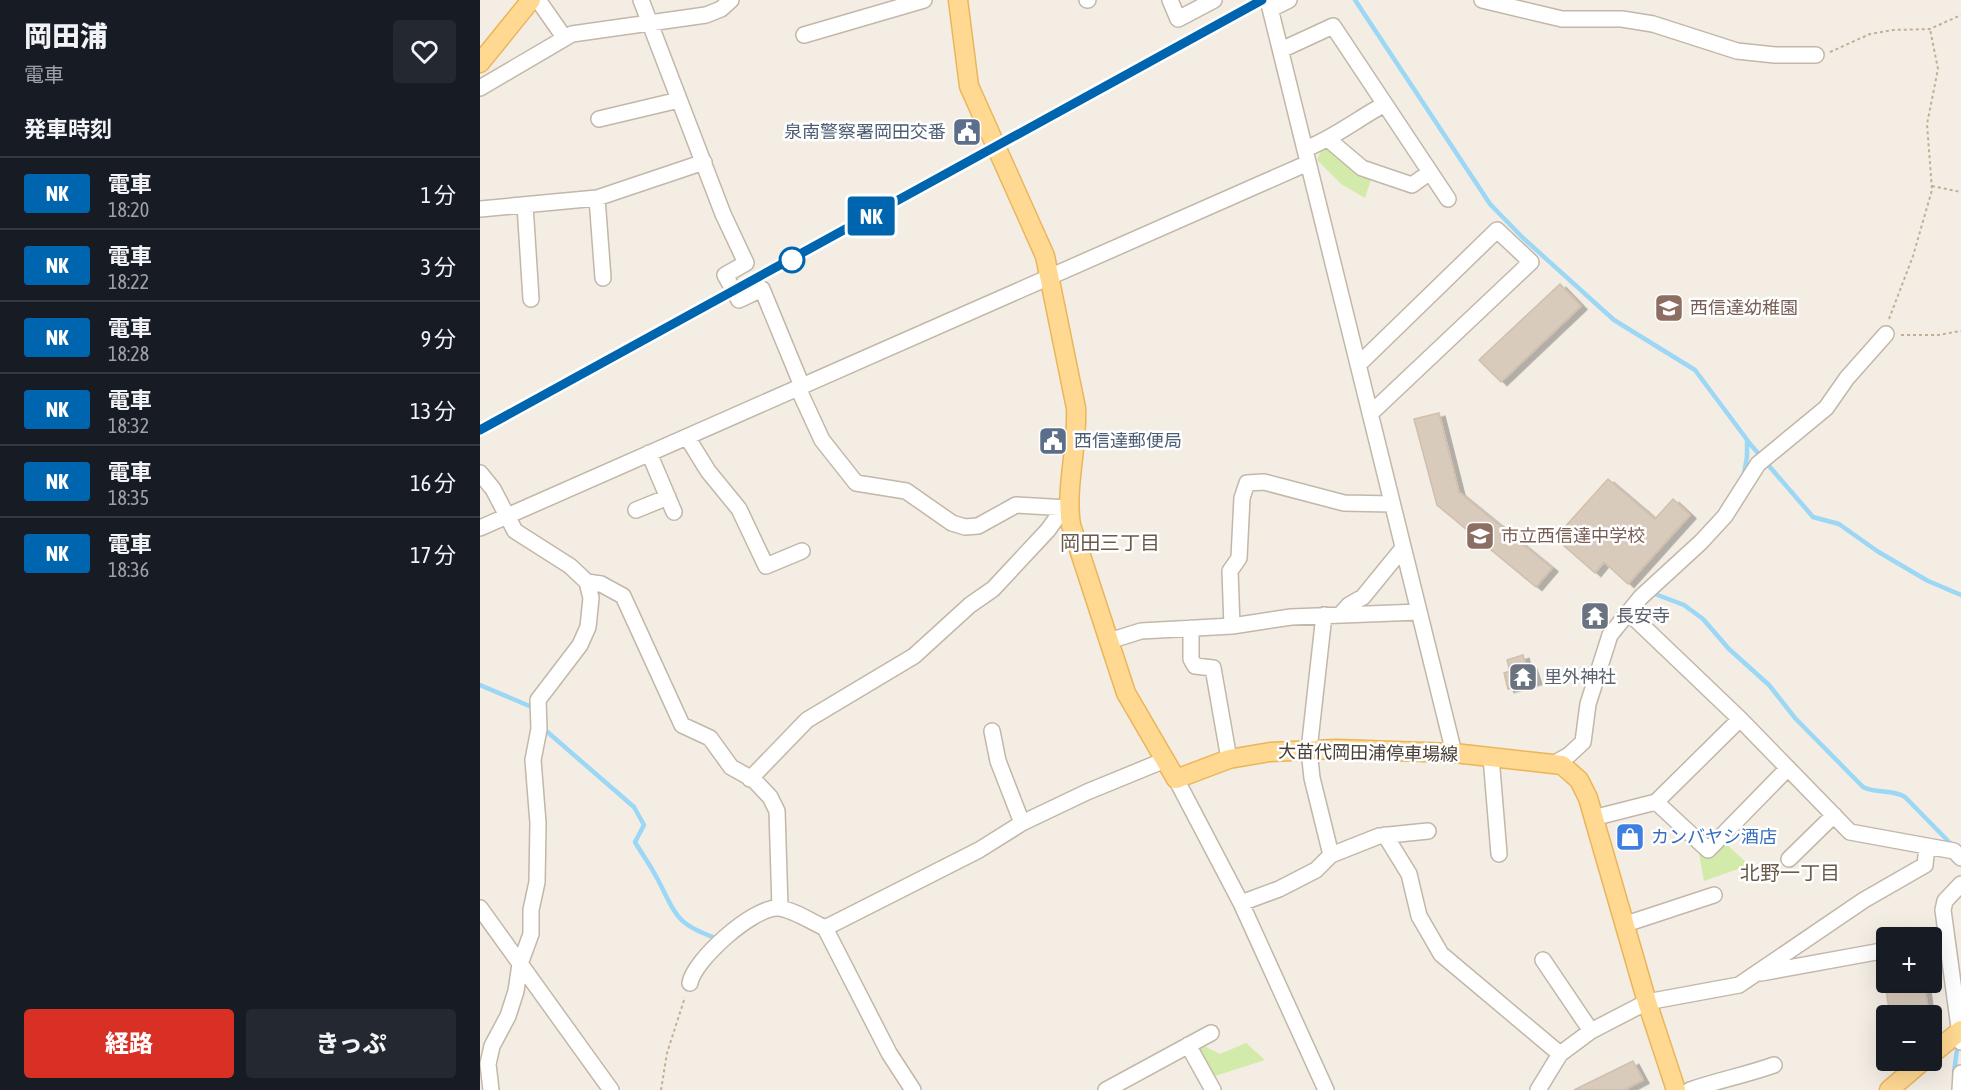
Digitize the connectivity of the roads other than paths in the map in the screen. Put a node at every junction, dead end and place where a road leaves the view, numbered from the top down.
1 (531, 0) edge
2 (538, 0) edge
3 (640, 0) edge
4 (731, 0) edge
5 (924, 0) edge
6 (958, 0) edge
7 (1170, 0) edge
8 (1214, 0) edge
9 (1288, 0) edge
10 (1482, 0) edge
11 (1269, 5) edge
12 (649, 24) junction
13 (804, 35) dead end
14 (564, 37) junction
15 (1281, 50) junction
16 (1815, 55) road end
17 (480, 63) edge
18 (480, 88) edge
19 (679, 100) junction
20 (1385, 104) junction
21 (599, 119) dead end
22 (1329, 140) junction
23 (1307, 156) junction
24 (704, 162) junction
25 (1430, 172) junction
26 (597, 198) junction
27 (1448, 199) dead end
28 (525, 205) junction
29 (480, 209) edge
30 (603, 278) dead end
31 (1051, 278) junction
32 (531, 299) dead end
33 (1886, 334) road end
34 (1358, 365) junction
35 (800, 387) junction
36 (1370, 414) junction
37 (687, 437) junction
38 (649, 453) junction
39 (480, 473) edge
40 (668, 497) junction
41 (1392, 504) junction
42 (1066, 508) junction
43 (636, 510) dead end
44 (674, 512) dead end
45 (507, 516) junction
46 (480, 528) edge
47 (1403, 548) junction
48 (802, 551) dead end
49 (587, 582) junction
50 (1419, 612) junction
51 (1628, 612) junction
52 (1324, 615) junction
53 (1340, 615) junction
54 (1232, 626) junction
55 (1191, 627) junction
56 (1108, 641) junction
57 (1740, 718) junction
58 (992, 731) dead end
59 (1309, 750) junction
60 (1454, 753) junction
61 (1491, 757) junction
62 (1229, 759) junction
63 (1165, 760) junction
64 (1553, 764) junction
65 (1788, 768) junction
66 (750, 779) junction
67 (1176, 779) junction
68 (1656, 802) junction
69 (1834, 815) junction
70 (1593, 818) junction
71 (1022, 823) junction
72 (1428, 831) dead end
73 (1385, 835) junction
74 (1961, 837) edge
75 (1927, 846) junction
76 (1499, 854) dead end
77 (1955, 854) edge
78 (1331, 855) junction
79 (1790, 859) dead end
80 (1961, 884) edge
81 (1714, 895) dead end
82 (1241, 903) junction
83 (480, 908) edge
84 (780, 908) junction
85 (1626, 924) junction
86 (1942, 927) edge
87 (825, 928) junction
88 (1942, 948) edge
89 (1876, 952) edge
90 (1543, 960) dead end
91 (520, 964) junction
92 (1755, 974) junction
93 (690, 983) road end
94 (1647, 1002) junction
95 (1592, 1031) junction
96 (1211, 1033) dead end
97 (1961, 1034) edge
98 (1188, 1045) junction
99 (1942, 1047) edge
100 (1560, 1054) junction
101 (1774, 1065) dead end
102 (1911, 1071) edge
103 (1961, 1073) edge
104 (491, 1090) edge
105 (611, 1090) edge
106 (914, 1090) edge
107 (1106, 1090) edge
108 (1213, 1090) edge
109 (1326, 1090) edge
110 (1538, 1090) edge
111 (1676, 1090) edge
112 (1690, 1090) edge
113 (1889, 1090) edge
114 (1960, 1090) edge

1 - 17 main road
2 - 14 street
3 - 12 street
4 - 12 street
5 - 13 street
6 - 31 main road
7 - 8 street
9 - 11 street
10 - 16 street
11 - 15 street
12 - 14 street
12 - 19 street
14 - 18 street
15 - 20 street
15 - 23 street
19 - 21 street
19 - 24 street
20 - 22 street
20 - 25 street
22 - 23 street
22 - 25 street
23 - 31 street
23 - 34 street
24 - 26 street
24 - 35 street
25 - 27 street
26 - 28 street
26 - 30 street
28 - 29 street
28 - 32 street
31 - 35 street
31 - 42 main road
33 - 51 street
34 - 36 street
34 - 36 street
35 - 37 street
35 - 42 street
36 - 41 street
37 - 38 street
37 - 48 street
38 - 40 street
38 - 45 street
39 - 45 street
40 - 43 street
40 - 44 street
41 - 47 street
41 - 54 street
42 - 56 main road
42 - 66 street
45 - 46 street
45 - 49 street
47 - 50 street
47 - 53 street
49 - 66 street
49 - 91 street
50 - 53 street
50 - 60 street
51 - 57 street
51 - 64 street
52 - 53 street
52 - 54 street
52 - 59 street
54 - 55 street
55 - 56 street
55 - 62 street
56 - 63 main road
57 - 65 street
57 - 68 street
58 - 71 street
59 - 60 main road, 大苗代岡田浦停車場線
59 - 62 main road, 大苗代岡田浦停車場線
59 - 78 street
60 - 61 main road, 大苗代岡田浦停車場線
61 - 64 main road, 大苗代岡田浦停車場線
61 - 76 street
62 - 67 main road, 大苗代岡田浦停車場線
63 - 67 main road
63 - 71 street
64 - 70 main road, 大苗代岡田浦停車場線
65 - 68 street
65 - 69 street
66 - 84 street
67 - 82 street
68 - 70 street
69 - 75 street
69 - 79 street
70 - 85 main road, 大苗代岡田浦停車場線
71 - 87 street
72 - 73 street
73 - 78 street
73 - 100 street
74 - 77 street
75 - 77 street
75 - 92 street
78 - 82 street
80 - 86 street
81 - 85 street
82 - 109 street
83 - 91 street
84 - 87 street
84 - 93 street
85 - 94 main road, 大苗代岡田浦停車場線
87 - 106 street
88 - 97 street
89 - 92 street
90 - 95 street
91 - 104 street
91 - 105 street
92 - 94 street
94 - 95 street
94 - 111 main road, 大苗代岡田浦停車場線
95 - 100 street
96 - 98 street
97 - 99 main road
98 - 107 street
98 - 108 street
100 - 110 street
101 - 112 street
102 - 113 main road
103 - 114 street

